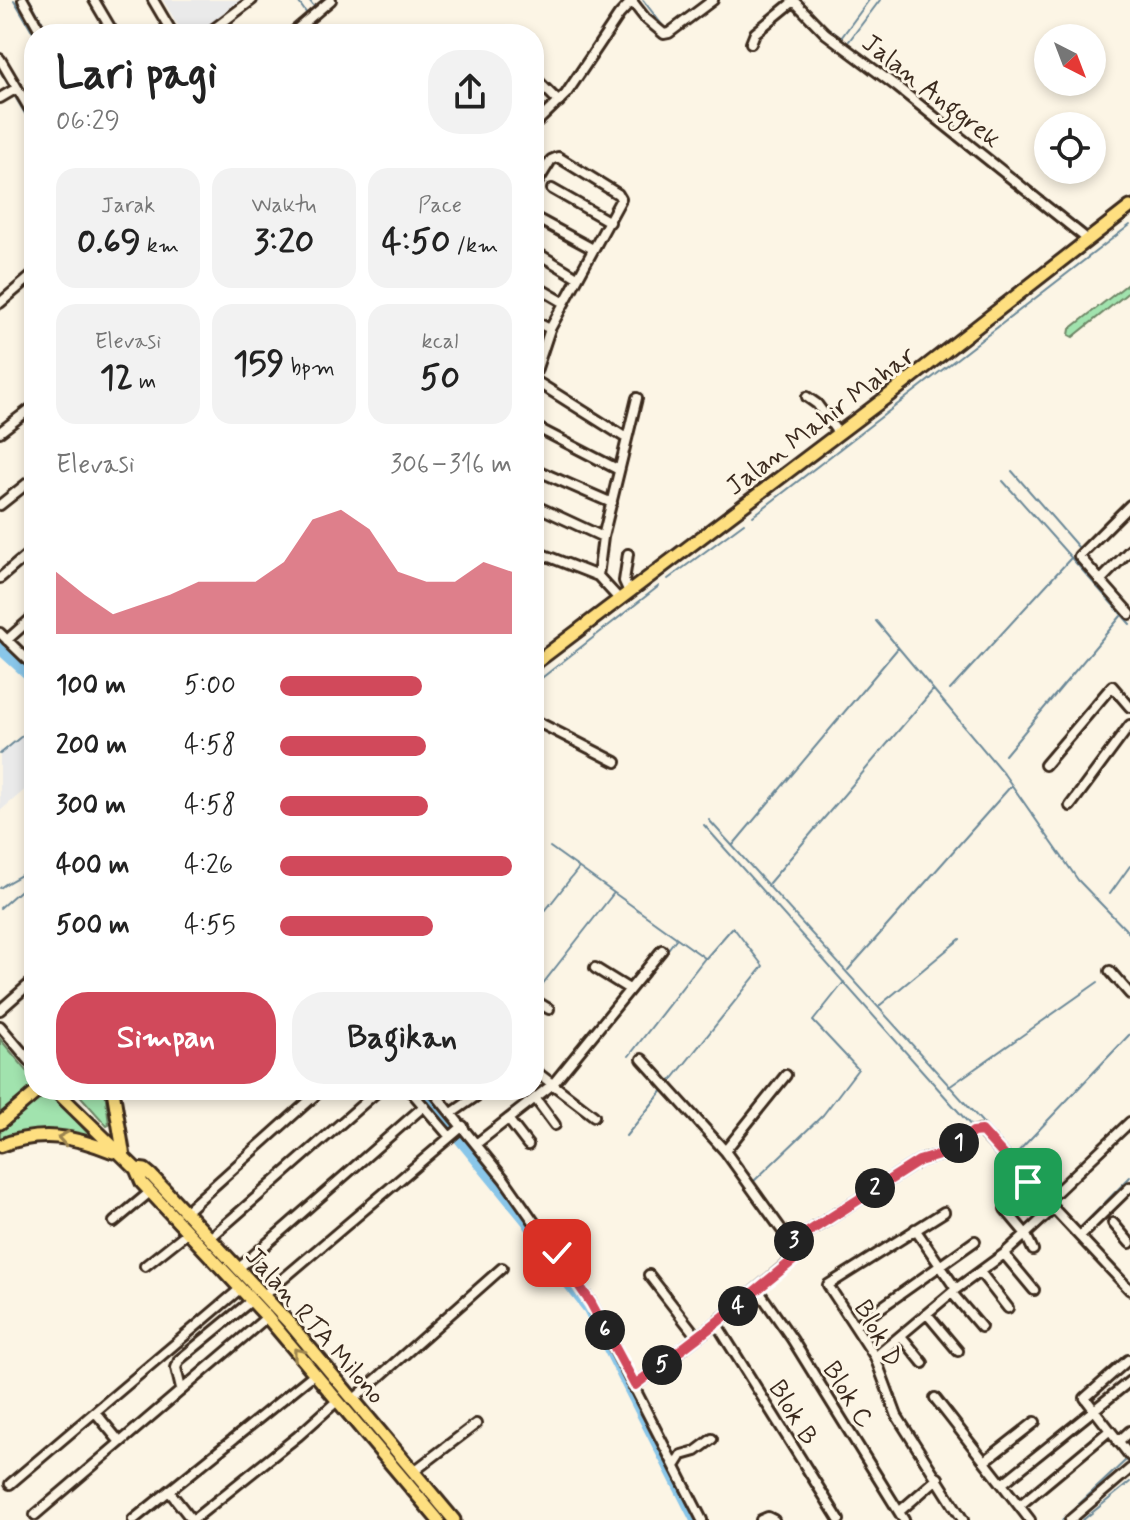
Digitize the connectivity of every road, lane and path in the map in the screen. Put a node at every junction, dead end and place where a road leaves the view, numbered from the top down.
1 (23, 0) edge
2 (94, 0) edge
3 (153, 0) edge
4 (252, 0) edge
5 (331, 0) edge
6 (713, 0) edge
7 (632, 1) edge
8 (794, 1) edge
9 (36, 24) edge
10 (108, 24) edge
11 (167, 24) edge
12 (220, 24) edge
13 (303, 24) edge
14 (751, 43) dead end
15 (0, 59) edge
16 (544, 87) edge
17 (17, 88) junction
18 (0, 98) edge
19 (24, 100) edge
20 (559, 102) junction
21 (544, 116) edge
22 (544, 172) edge
23 (552, 189) dead end
24 (1130, 207) edge
25 (544, 222) edge
26 (610, 222) junction
27 (1087, 239) junction
28 (593, 249) junction
29 (544, 257) edge
30 (577, 277) junction
31 (24, 283) edge
32 (544, 291) edge
33 (563, 302) junction
34 (0, 303) edge
35 (544, 326) edge
36 (550, 329) junction
37 (544, 342) edge
38 (544, 385) edge
39 (807, 397) dead end
40 (637, 398) dead end
41 (24, 414) edge
42 (544, 431) edge
43 (0, 432) edge
44 (838, 433) junction
45 (626, 438) junction
46 (619, 470) junction
47 (544, 473) edge
48 (24, 486) edge
49 (612, 503) junction
50 (0, 505) edge
51 (1130, 505) edge
52 (544, 510) edge
53 (603, 537) junction
54 (1130, 550) edge
55 (628, 554) dead end
56 (544, 555) edge
57 (24, 558) edge
58 (598, 576) junction
59 (0, 578) edge
60 (1100, 581) junction
61 (624, 596) junction
62 (1130, 614) edge
63 (24, 625) edge
64 (0, 633) edge
65 (7, 640) junction
66 (544, 653) edge
67 (24, 656) edge
68 (1130, 707) edge
69 (544, 725) edge
70 (1130, 725) edge
71 (616, 762) dead end
72 (1045, 765) dead end
73 (1070, 806) dead end
74 (662, 950) dead end
75 (595, 968) dead end
76 (1110, 971) dead end
77 (24, 989) edge
78 (629, 989) junction
79 (1130, 994) edge
80 (544, 1006) edge
81 (549, 1009) dead end
82 (0, 1010) edge
83 (0, 1026) edge
84 (24, 1054) edge
85 (642, 1059) dead end
86 (786, 1075) dead end
87 (544, 1077) edge
88 (553, 1084) junction
89 (544, 1091) edge
90 (27, 1100) edge
91 (65, 1100) edge
92 (115, 1100) edge
93 (310, 1100) edge
94 (368, 1100) edge
95 (419, 1100) edge
96 (442, 1100) edge
97 (471, 1100) edge
98 (532, 1100) edge
99 (536, 1100) edge
100 (424, 1106) junction
101 (452, 1113) junction
102 (594, 1116) dead end
103 (508, 1119) junction
104 (1130, 1122) edge
105 (0, 1123) edge
106 (555, 1125) dead end
107 (456, 1132) junction
108 (476, 1144) junction
109 (528, 1145) dead end
110 (0, 1146) edge
111 (725, 1151) junction
112 (124, 1157) junction
113 (136, 1169) junction
114 (1130, 1187) edge
115 (150, 1192) junction
116 (1051, 1205) junction
117 (1005, 1209) dead end
118 (185, 1212) junction
119 (944, 1212) dead end
120 (114, 1222) dead end
121 (1113, 1223) dead end
122 (915, 1229) junction
123 (188, 1232) junction
124 (1025, 1233) junction
125 (1080, 1236) junction
126 (210, 1238) junction
127 (975, 1241) dead end
128 (791, 1243) junction
129 (1130, 1243) edge
130 (1033, 1250) dead end
131 (1004, 1254) junction
132 (145, 1266) dead end
133 (940, 1266) junction
134 (239, 1268) junction
135 (502, 1268) dead end
136 (980, 1272) junction
137 (649, 1275) dead end
138 (241, 1288) junction
139 (758, 1290) junction
140 (1034, 1290) dead end
141 (1130, 1290) edge
142 (954, 1291) junction
143 (264, 1295) junction
144 (252, 1300) junction
145 (1008, 1308) dead end
146 (927, 1314) junction
147 (267, 1317) junction
148 (716, 1323) junction
149 (855, 1326) junction
150 (981, 1327) dead end
151 (901, 1336) junction
152 (697, 1337) junction
153 (958, 1351) dead end
154 (875, 1357) junction
155 (1128, 1360) dead end
156 (923, 1363) dead end
157 (314, 1374) junction
158 (635, 1385) junction
159 (1129, 1385) edge
160 (181, 1389) junction
161 (335, 1392) junction
162 (935, 1398) dead end
163 (353, 1400) junction
164 (1094, 1410) junction
165 (95, 1412) junction
166 (1035, 1422) dead end
167 (476, 1424) dead end
168 (1109, 1431) junction
169 (1130, 1431) edge
170 (712, 1439) dead end
171 (119, 1441) junction
172 (1118, 1442) junction
173 (1130, 1456) edge
174 (985, 1461) junction
175 (675, 1466) junction
176 (1130, 1469) edge
177 (413, 1472) junction
178 (938, 1478) junction
179 (10, 1484) dead end
180 (1002, 1484) junction
181 (169, 1491) junction
182 (1019, 1506) junction
183 (35, 1515) dead end
184 (902, 1516) edge
185 (133, 1520) edge
186 (192, 1520) edge
187 (438, 1520) edge
188 (454, 1520) edge
189 (702, 1520) edge
190 (761, 1520) edge
191 (774, 1520) edge
192 (839, 1520) edge
193 (963, 1520) edge
194 (1030, 1520) edge
195 (1070, 1520) edge

1 - 9 street
2 - 10 street
3 - 11 street
4 - 12 street
5 - 13 street
6 - 7 street
7 - 20 street
8 - 14 street
8 - 27 street, Jalan Anggrek
15 - 17 street
16 - 20 street
17 - 18 street
17 - 19 street
20 - 21 street
22 - 26 street
23 - 26 street
24 - 27 highway, Jalan Mahir Mahar
25 - 28 street
26 - 28 street
27 - 44 highway, Jalan Mahir Mahar
28 - 30 street
29 - 30 street
30 - 33 street
31 - 34 street
32 - 33 street
33 - 36 street
35 - 36 street
36 - 37 street
38 - 45 street
39 - 44 street
40 - 45 street
41 - 43 street
42 - 46 street
44 - 61 highway, Jalan Mahir Mahar
45 - 46 street
46 - 49 street
47 - 49 street
48 - 50 street
49 - 53 street
51 - 60 street
52 - 53 street
53 - 58 street
54 - 60 street
55 - 61 street
56 - 58 street
57 - 59 street
58 - 61 street
60 - 62 street
61 - 66 highway, Jalan Mahir Mahar
63 - 65 street
64 - 65 street
65 - 67 street
68 - 72 street
69 - 71 street
70 - 73 street
74 - 78 street
75 - 78 street
76 - 79 street
77 - 82 street
78 - 88 street
80 - 81 street
83 - 84 street
85 - 111 street
86 - 111 street
87 - 88 street
88 - 89 street
88 - 102 street
90 - 105 highway
91 - 112 highway, Jalan RTA Milono
92 - 112 highway
93 - 118 street
94 - 126 street
95 - 100 street
96 - 101 street
97 - 101 street
98 - 103 street
99 - 106 street
100 - 107 street
100 - 134 street
101 - 107 street
103 - 108 street
103 - 109 street
104 - 116 street
107 - 108 street
107 - 143 street
108 - 158 street
112 -> 110 highway
111 - 128 street
112 - 113 highway, Jalan RTA Milono
113 - 115 highway, Jalan RTA Milono
113 - 118 highway, Jalan RTA Milono
114 - 125 street
115 - 120 street
115 - 123 highway, Jalan RTA Milono
116 - 124 street
116 - 125 street
116 - 128 street
117 - 124 street
118 - 126 highway, Jalan RTA Milono
119 - 122 street, Blok D
121 - 129 street
122 - 133 street
122 - 149 street, Blok D
123 - 132 street
123 - 138 highway, Jalan RTA Milono
124 - 130 street
124 - 131 street
125 - 141 street
126 - 134 highway, Jalan RTA Milono
127 - 133 street
128 - 139 street
131 - 136 street
131 - 140 street
133 - 142 street
133 - 149 street
134 - 143 highway, Jalan RTA Milono
135 - 163 street
136 - 142 street
136 - 145 street
137 - 152 street
138 - 144 highway, Jalan RTA Milono
138 - 165 street
139 - 148 street
139 - 184 street, Blok C
142 - 146 street
142 - 150 street
143 - 161 highway, Jalan RTA Milono
144 - 147 highway, Jalan RTA Milono
144 - 160 street
146 - 151 street
146 - 153 street
157 -> 147 highway, Jalan RTA Milono
147 - 160 street
148 - 152 street
148 - 192 street, Blok B
149 - 154 street, Blok D
151 - 154 street
151 - 156 street
152 - 158 street
154 - 178 street, Blok D
155 - 164 street
157 - 161 highway, Jalan RTA Milono
157 - 181 street
158 - 175 street
159 - 164 street
160 - 171 street
161 - 163 highway, Jalan RTA Milono
161 - 186 street
161 - 187 highway, Jalan RTA Milono
162 - 174 street
163 - 177 highway, Jalan RTA Milono
164 - 168 street
164 - 180 street
165 - 171 street
165 - 179 street
166 - 174 street
167 - 177 street
168 - 172 street
168 - 182 street
169 - 172 street
170 - 175 street
171 - 183 street
172 - 173 street
174 - 180 street
175 - 189 street
176 - 195 street
177 - 188 highway, Jalan RTA Milono
178 - 184 street
178 - 193 street, Blok D
180 - 182 street
181 - 185 street
181 - 186 street
182 - 194 street
190 - 191 street

